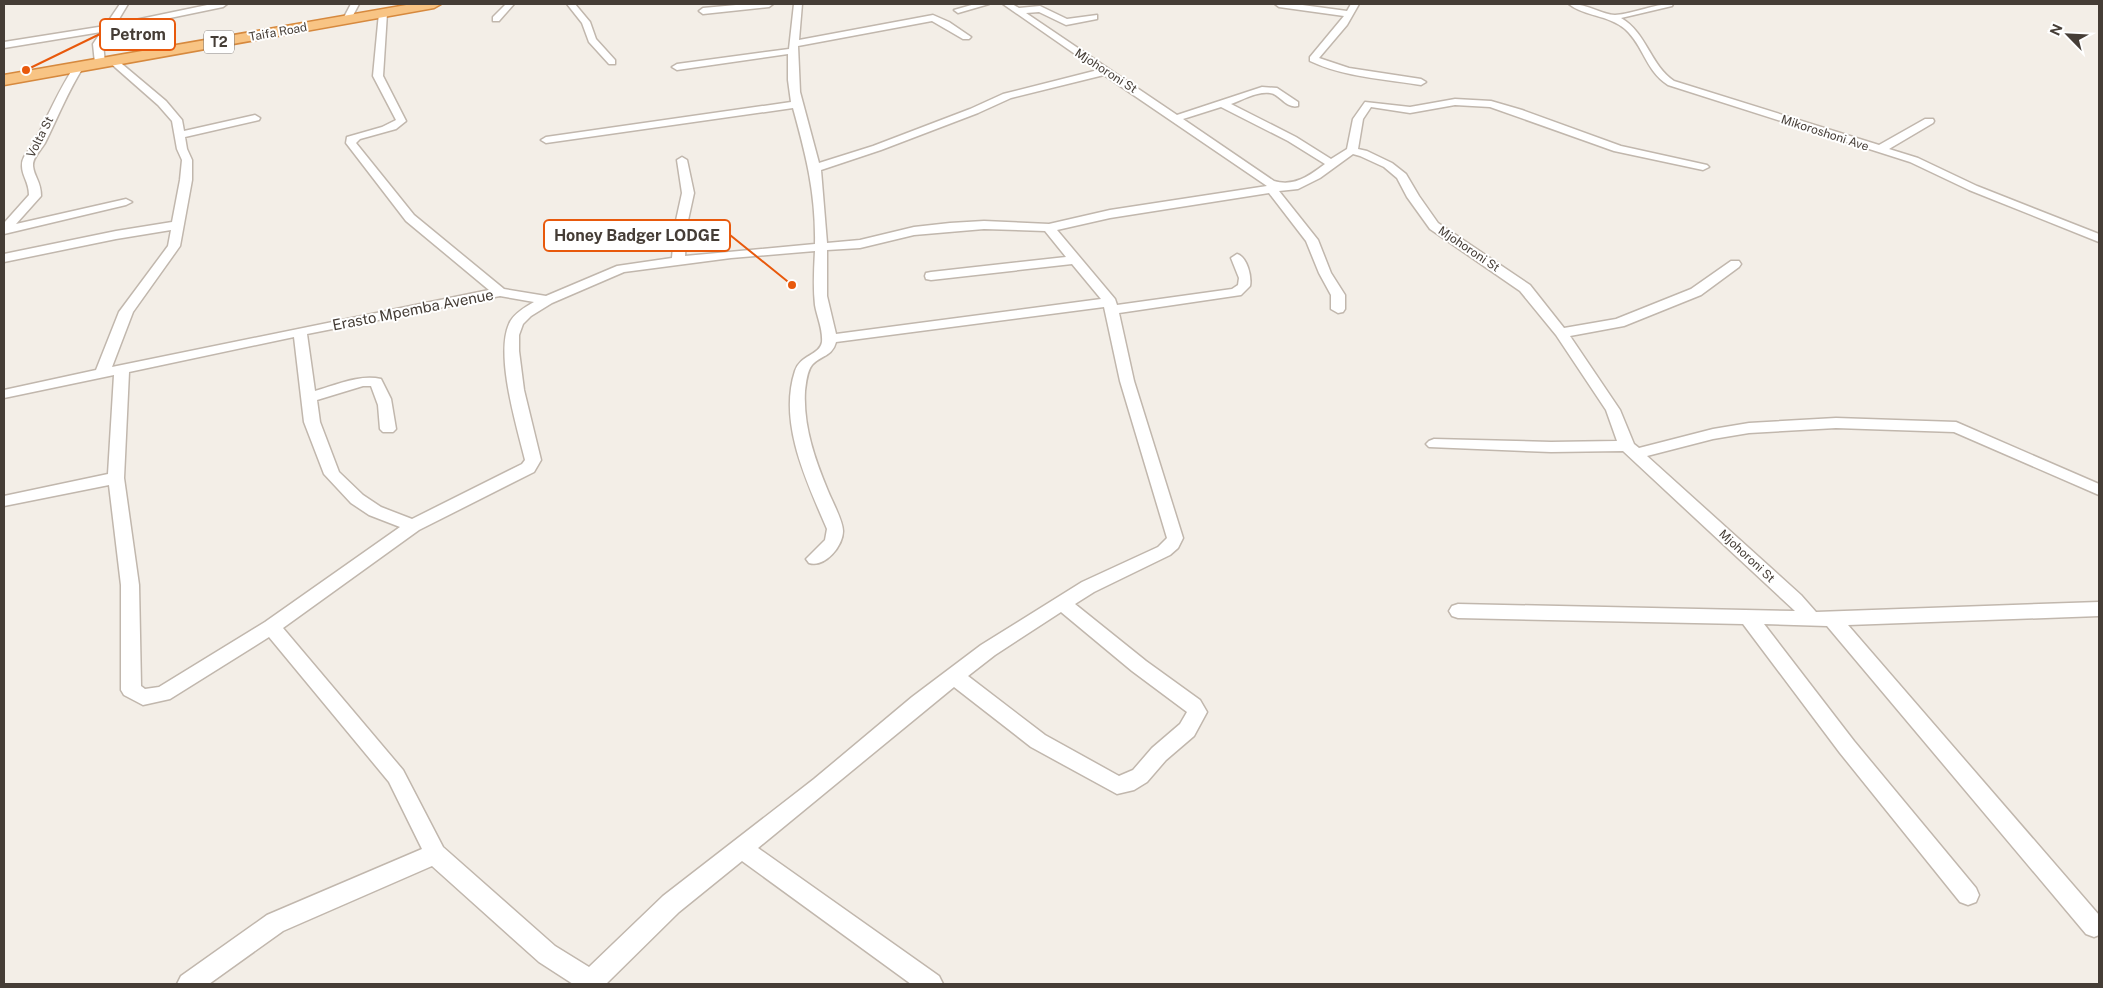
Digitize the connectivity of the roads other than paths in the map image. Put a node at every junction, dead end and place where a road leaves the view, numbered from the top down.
1 (124, 4) edge
2 (224, 4) edge
3 (355, 4) edge
4 (434, 4) edge
5 (510, 4) edge
6 (572, 4) edge
7 (769, 4) edge
8 (798, 4) edge
9 (985, 4) edge
10 (1280, 4) edge
11 (1355, 4) edge
12 (1573, 4) edge
13 (1669, 4) edge
14 (1012, 8) edge
15 (703, 10) dead end
16 (958, 10) dead end
17 (383, 13) junction
18 (1349, 14) junction
19 (1094, 17) dead end
20 (1612, 18) junction
21 (347, 19) junction
22 (496, 19) dead end
23 (108, 28) junction
24 (966, 37) dead end
25 (4, 45) edge
26 (793, 48) junction
27 (106, 62) junction
28 (612, 62) dead end
29 (79, 66) junction
30 (677, 67) dead end
31 (1107, 71) junction
32 (4, 80) edge
33 (1421, 82) dead end
34 (797, 104) junction
35 (1224, 104) junction
36 (1294, 104) dead end
37 (255, 118) dead end
38 (1177, 118) junction
39 (1929, 121) dead end
40 (179, 135) junction
41 (546, 140) dead end
42 (1878, 150) junction
43 (1352, 151) junction
44 (682, 160) dead end
45 (1332, 164) junction
46 (1702, 167) dead end
47 (815, 168) junction
48 (1277, 188) junction
49 (126, 202) dead end
50 (178, 225) junction
51 (1050, 228) junction
52 (4, 230) edge
53 (2099, 238) edge
54 (821, 248) junction
55 (4, 258) edge
56 (1237, 258) dead end
57 (1075, 260) junction
58 (678, 261) junction
59 (1735, 264) dead end
60 (932, 276) dead end
61 (500, 292) junction
62 (547, 300) junction
63 (1111, 306) junction
64 (1338, 309) dead end
65 (300, 332) junction
66 (1561, 333) junction
67 (829, 339) junction
68 (122, 369) junction
69 (102, 373) junction
70 (4, 394) edge
71 (309, 398) junction
72 (388, 429) dead end
73 (1434, 444) dead end
74 (1632, 450) junction
75 (116, 478) junction
76 (2099, 490) edge
77 (4, 501) edge
78 (413, 526) junction
79 (815, 558) dead end
80 (1062, 603) junction
81 (2099, 609) edge
82 (1458, 611) dead end
83 (1749, 618) junction
84 (1822, 619) junction
85 (271, 628) junction
86 (954, 676) junction
87 (741, 848) junction
88 (435, 854) junction
89 (1968, 895) dead end
90 (2094, 926) dead end
91 (590, 983) edge
92 (189, 984) edge
93 (931, 984) edge

1 - 23 street
2 - 23 street
3 - 21 street
4 - 17 highway, Taifa Road / T2
5 - 22 street
6 - 28 street
7 - 15 street
8 - 26 street
9 - 16 street
10 - 18 street
11 - 18 street
12 - 20 street, Mikoroshoni Ave
13 - 20 street
14 - 19 street
14 - 31 street, Mjohoroni St
17 - 21 highway, Taifa Road / T2
17 - 61 street
18 - 33 street
20 - 42 street, Mikoroshoni Ave
21 - 27 highway, Taifa Road / T2
23 - 25 street
23 - 27 street
24 - 26 street
26 - 30 street
26 - 34 street
27 - 29 highway, Taifa Road / T2
27 - 40 street
29 - 32 highway, Taifa Road / T2
29 - 52 street, Volta St
31 - 38 street, Mjohoroni St
31 - 47 street
34 - 41 street
34 - 47 street
35 - 36 street
35 - 38 street
35 - 45 street
37 - 40 street
38 - 48 street, Mjohoroni St
39 - 42 street
40 - 50 street
42 - 53 street, Mikoroshoni Ave
43 - 45 street
43 - 46 street
43 - 66 street, Mjohoroni St
44 - 58 street
45 - 48 street
47 - 54 street
48 - 51 street, Erasto Mpemba Avenue
48 - 64 street
49 - 52 street
50 - 55 street
50 - 69 street
51 - 54 street, Erasto Mpemba Avenue
51 - 57 street
54 - 58 street, Erasto Mpemba Avenue
54 - 67 street
56 - 63 street
57 - 60 street
57 - 63 street
58 - 62 street, Erasto Mpemba Avenue
59 - 66 street
61 - 62 street, Erasto Mpemba Avenue
61 - 65 street, Erasto Mpemba Avenue
62 - 78 street
63 - 67 street
63 - 80 street
65 - 68 street, Erasto Mpemba Avenue
65 - 71 street
66 - 74 street, Mjohoroni St
67 - 79 street
68 - 69 street, Erasto Mpemba Avenue
68 - 75 street
69 - 70 street, Erasto Mpemba Avenue
71 - 72 street
71 - 78 street
73 - 74 street
74 - 76 street
74 - 84 street, Mjohoroni St
75 - 77 street
75 - 85 street
78 - 85 street
80 - 86 street
80 - 86 street
81 - 84 street
82 - 83 street
83 - 84 street
83 - 89 street
84 - 90 street, Mjohoroni St
85 - 88 street
86 - 87 street
87 - 91 street
87 - 93 street
88 - 91 street
88 - 92 street

